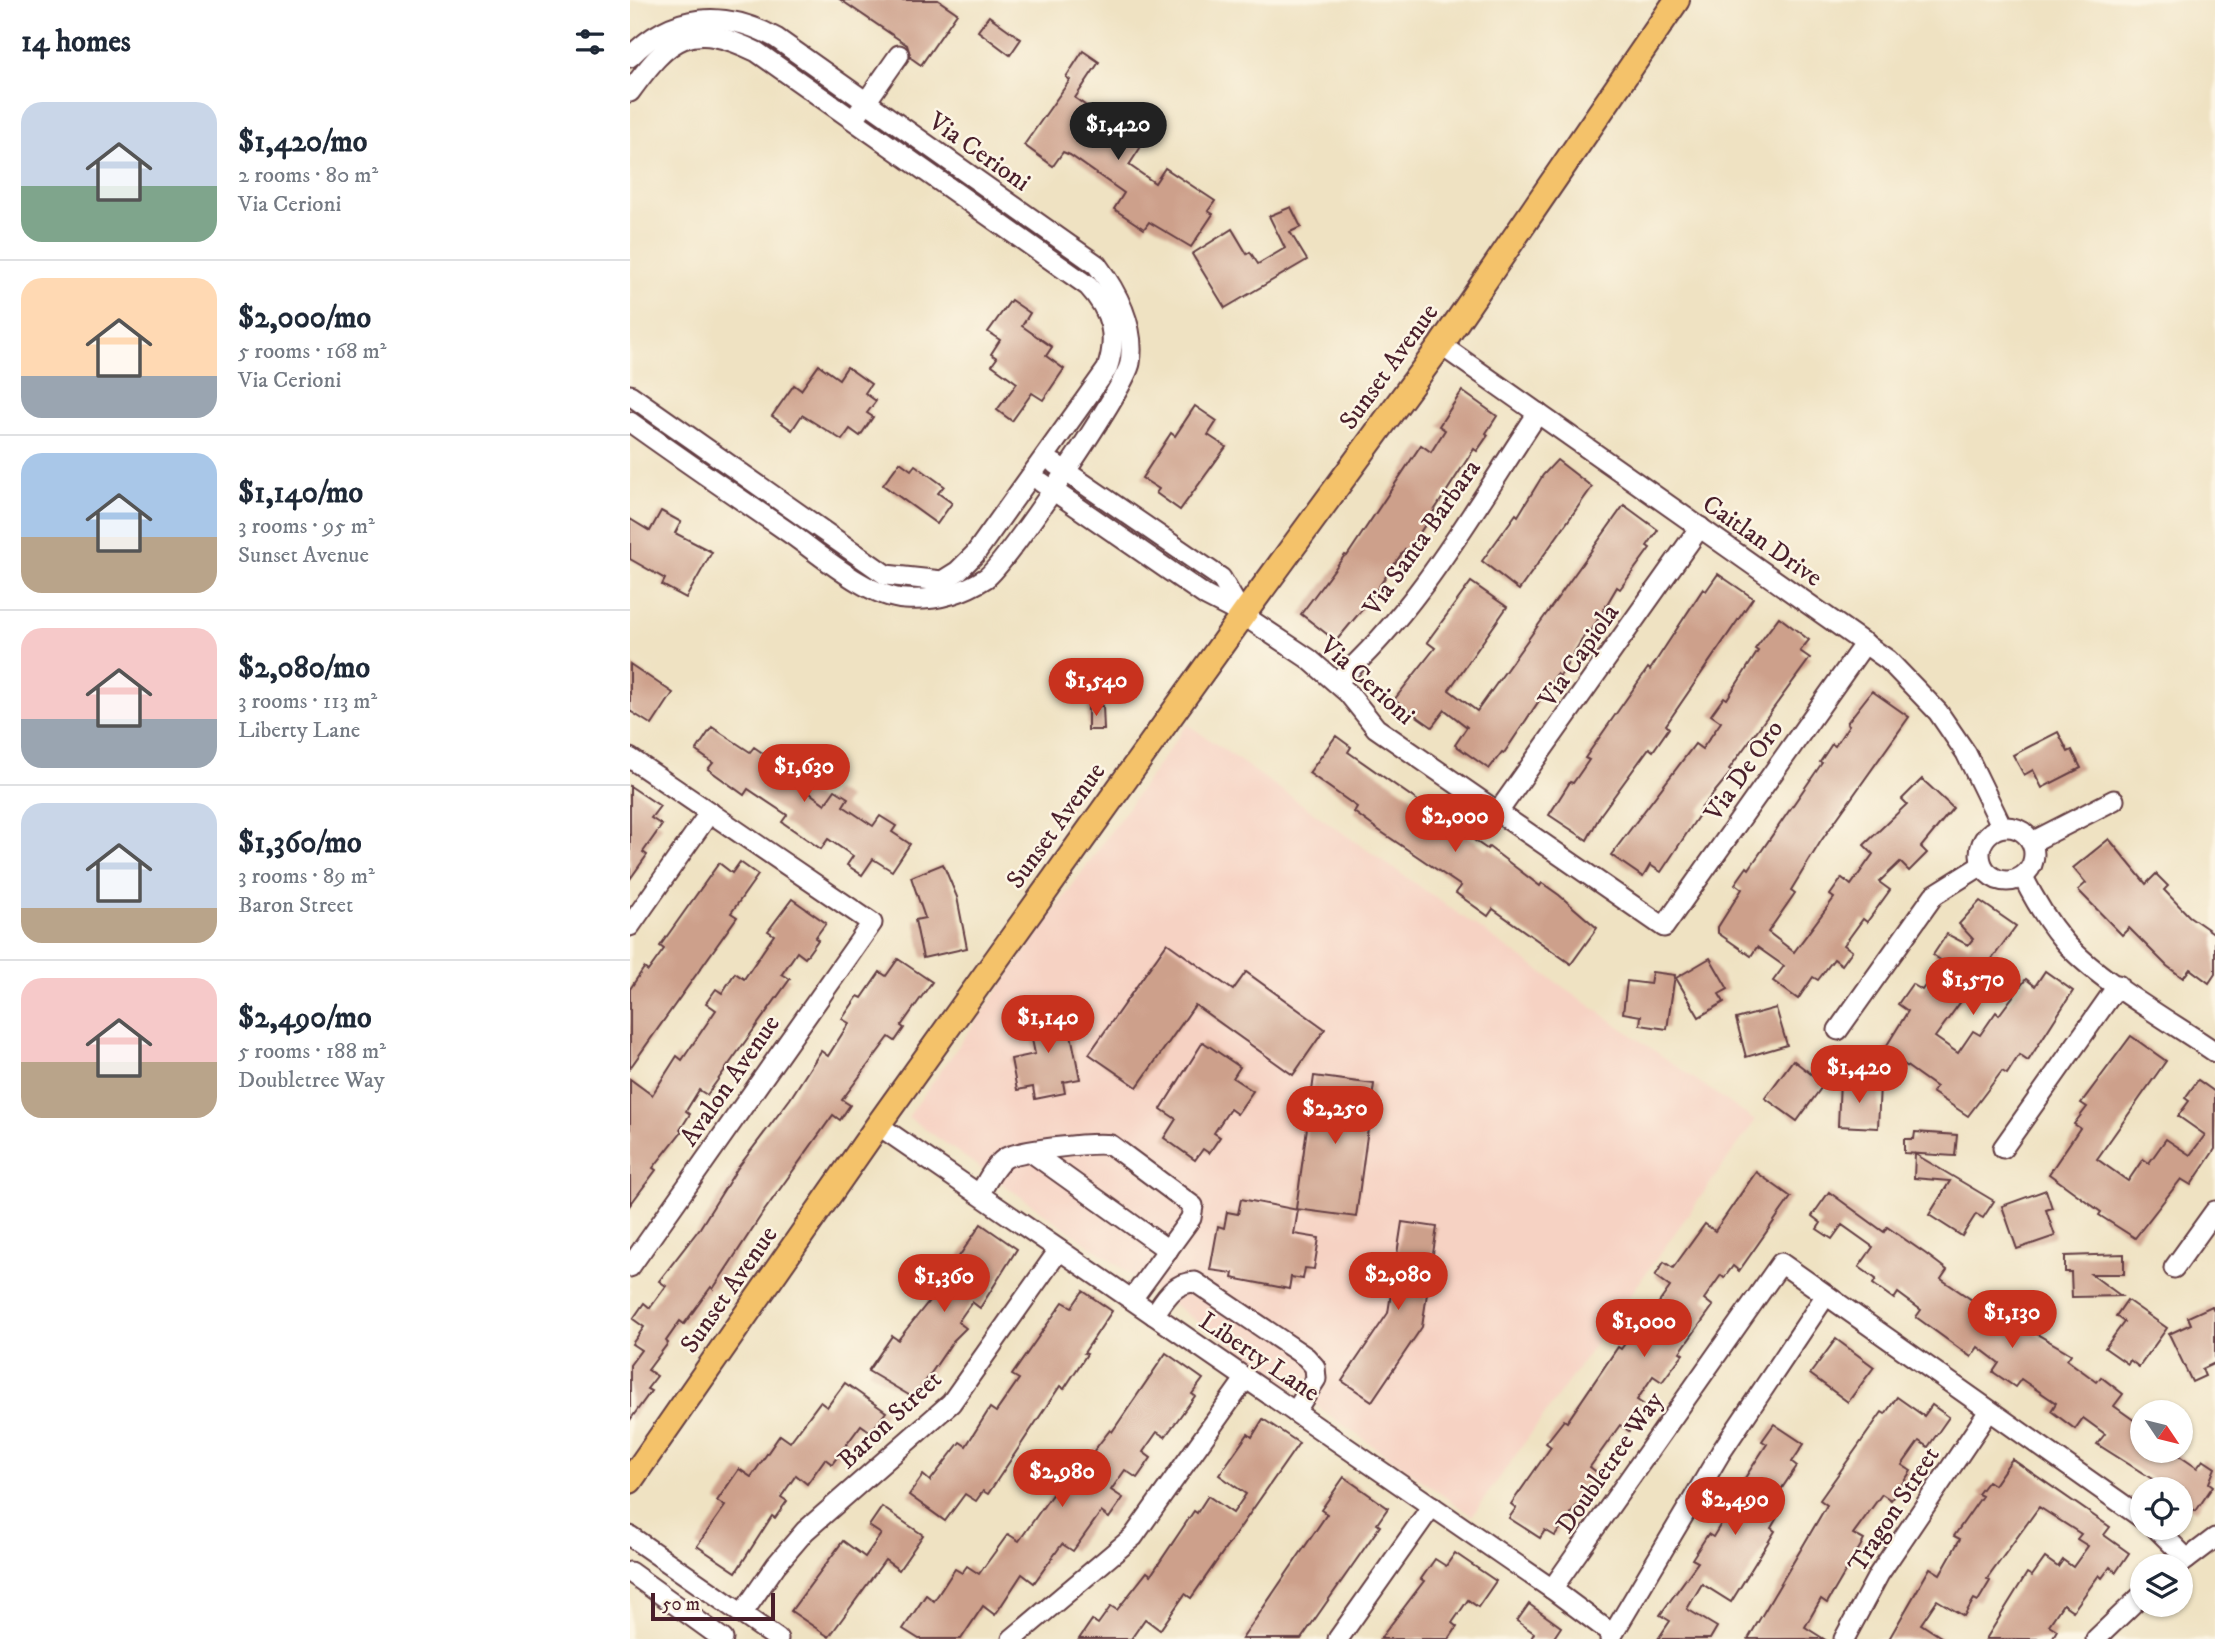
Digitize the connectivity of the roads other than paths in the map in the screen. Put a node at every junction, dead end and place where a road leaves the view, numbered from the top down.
1 (1677, 0) edge
2 (899, 55) dead end
3 (630, 57) edge
4 (630, 92) edge
5 (866, 103) junction
6 (853, 120) junction
7 (1441, 345) junction
8 (630, 394) edge
9 (1538, 413) junction
10 (630, 422) edge
11 (1046, 457) junction
12 (1065, 471) junction
13 (1032, 476) junction
14 (1052, 490) junction
15 (1700, 527) junction
16 (1243, 615) junction
17 (1865, 643) junction
18 (1336, 682) junction
19 (630, 758) edge
20 (2115, 800) dead end
21 (710, 812) junction
22 (1498, 812) junction
23 (2002, 827) junction
24 (2032, 842) junction
25 (1982, 865) junction
26 (2023, 877) junction
27 (630, 926) edge
28 (1664, 927) joint
29 (2118, 985) junction
30 (2215, 1027) edge
31 (1838, 1030) dead end
32 (2209, 1048) edge
33 (878, 1125) junction
34 (2003, 1148) dead end
35 (1031, 1153) junction
36 (979, 1194) junction
37 (2215, 1211) edge
38 (1059, 1250) junction
39 (1168, 1250) junction
40 (630, 1267) edge
41 (2174, 1268) dead end
42 (1826, 1295) junction
43 (1132, 1300) junction
44 (1154, 1315) junction
45 (1246, 1378) junction
46 (1989, 1410) junction
47 (1295, 1412) junction
48 (630, 1481) edge
49 (1432, 1506) junction
50 (2130, 1510) edge
51 (630, 1536) edge
52 (2215, 1538) edge
53 (2193, 1555) edge
54 (630, 1572) edge
55 (1552, 1589) junction
56 (2130, 1606) edge
57 (742, 1614) junction
58 (1608, 1637) edge
59 (723, 1639) edge
60 (778, 1639) edge
61 (1012, 1639) edge
62 (1338, 1639) edge
63 (1844, 1639) edge
64 (2096, 1639) edge

1 - 7 main road, Sunset Avenue
2 - 5 street
3 - 5 street, Via Cerioni
4 - 6 street, Via Cerioni
5 - 6 street
5 - 12 street, Via Cerioni
6 - 11 street, Via Cerioni
7 - 9 street, Caitlan Drive
7 - 16 main road, Sunset Avenue
8 - 13 street, Via Cerioni
9 - 15 street, Caitlan Drive
9 - 18 street, Via Santa Barbara
10 - 14 street, Via Cerioni
11 - 12 street, Via Cerioni
11 - 13 street, Via Cerioni
12 - 14 street, Via Cerioni
12 - 16 street, Via Cerioni
13 - 14 street, Via Cerioni
14 - 16 street, Via Cerioni
15 - 17 street, Caitlan Drive
15 - 22 street, Via Capiola
16 - 18 street, Via Cerioni
16 - 33 main road, Sunset Avenue
17 - 23 street, Caitlan Drive
17 - 28 street, Via De Oro
18 - 22 street, Via Cerioni
19 - 21 street
20 - 24 street
21 - 27 street
21 - 40 street, Avalon Avenue
22 - 28 street, Via Cerioni
23 - 24 street
23 - 25 street
24 - 26 street
25 - 26 street
25 - 31 street
26 - 29 street
29 - 32 street
29 - 34 street
30 - 32 street
33 - 36 street, Liberty Lane
33 - 48 main road, Sunset Avenue
35 - 36 street
35 - 39 street
35 - 39 street
36 - 38 street, Liberty Lane
37 - 41 street
38 - 43 street, Liberty Lane
38 - 57 street, Baron Street
39 - 43 street
42 - 46 street
42 - 55 street, Doubletree Way
42 - 58 street
43 - 44 street, Liberty Lane
44 - 45 street, Liberty Lane
44 - 47 street
45 - 47 street, Liberty Lane
45 - 61 street
46 - 50 street
46 - 63 street, Tragon Street
47 - 49 street, Liberty Lane
49 - 55 street, Liberty Lane
49 - 62 street
51 - 57 street
52 - 53 street
54 - 59 street
55 - 58 street, Liberty Lane
56 - 64 street
57 - 60 street

